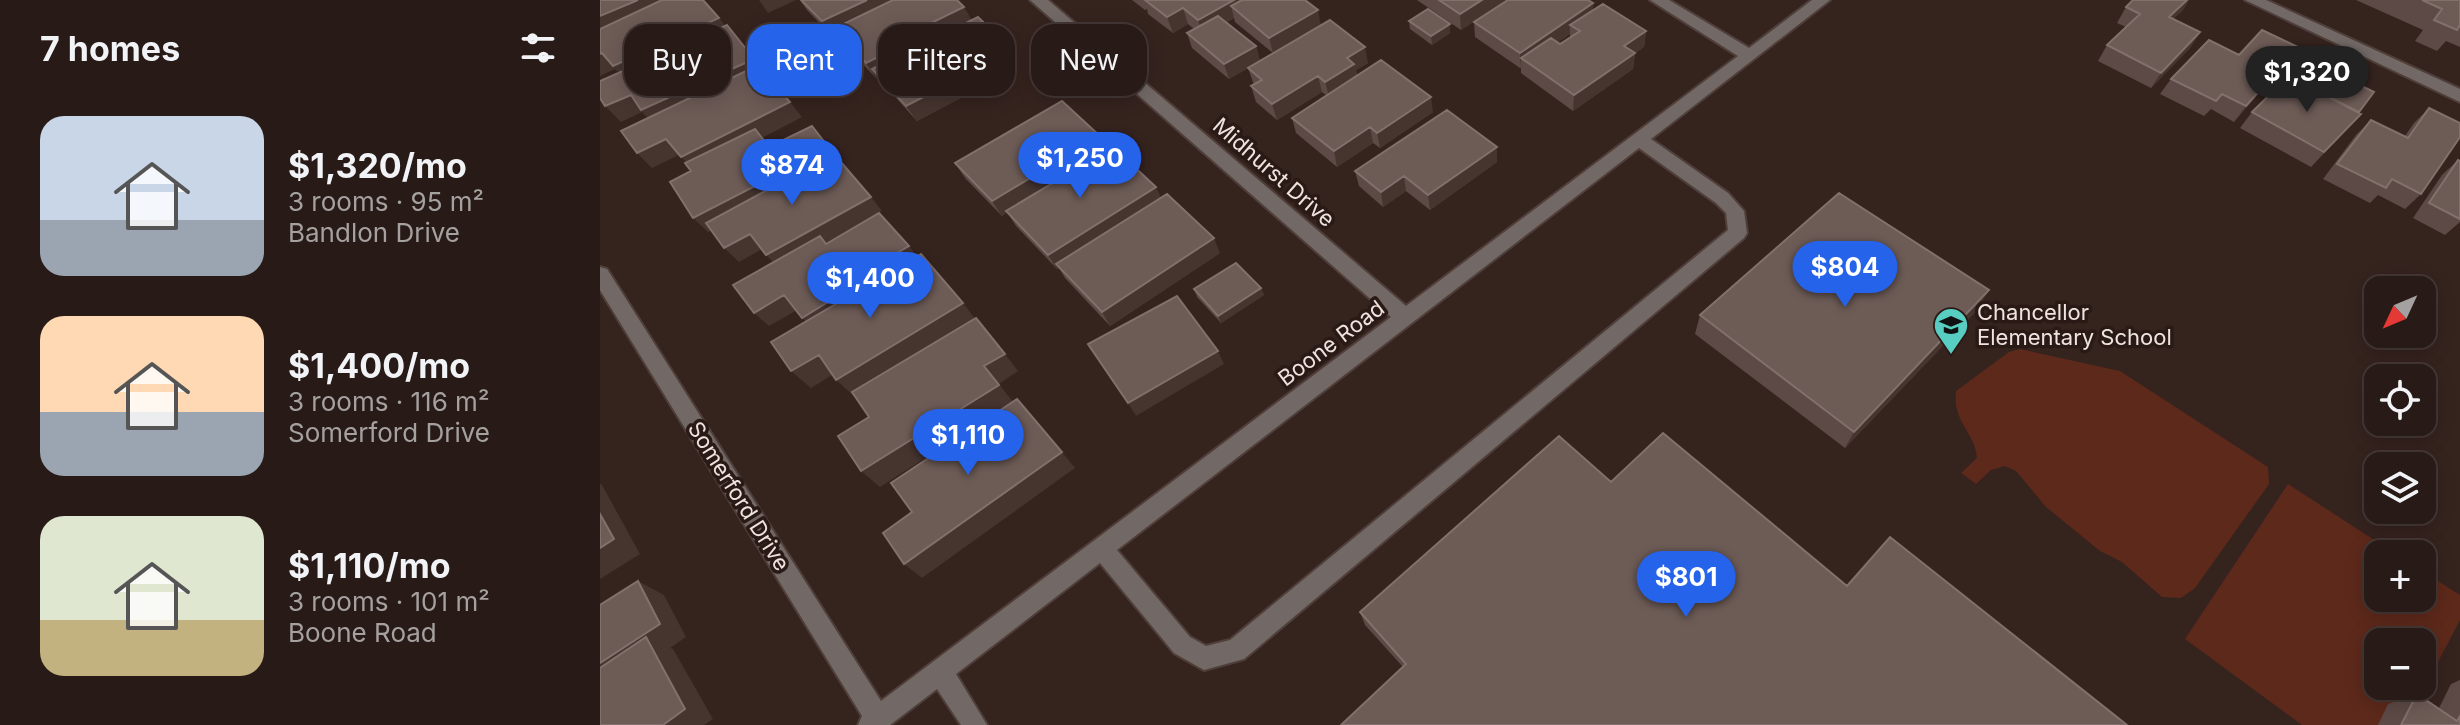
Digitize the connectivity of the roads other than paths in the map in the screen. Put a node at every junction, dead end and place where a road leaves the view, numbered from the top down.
1 (1038, 0) edge
2 (1658, 0) edge
3 (1822, 0) edge
4 (2253, 0) edge
5 (1749, 55) junction
6 (2460, 96) edge
7 (1640, 140) junction
8 (600, 274) edge
9 (1405, 317) junction
10 (1102, 549) junction
11 (940, 671) junction
12 (874, 722) edge
13 (975, 725) edge

1 - 9 street, Midhurst Drive
2 - 5 street
3 - 5 street, Boone Road
4 - 6 street
5 - 7 street, Boone Road
7 - 9 street, Boone Road
7 - 10 street
8 - 12 street, Somerford Drive
9 - 10 street, Boone Road
10 - 11 street, Boone Road
11 - 12 street, Boone Road
11 - 13 street

